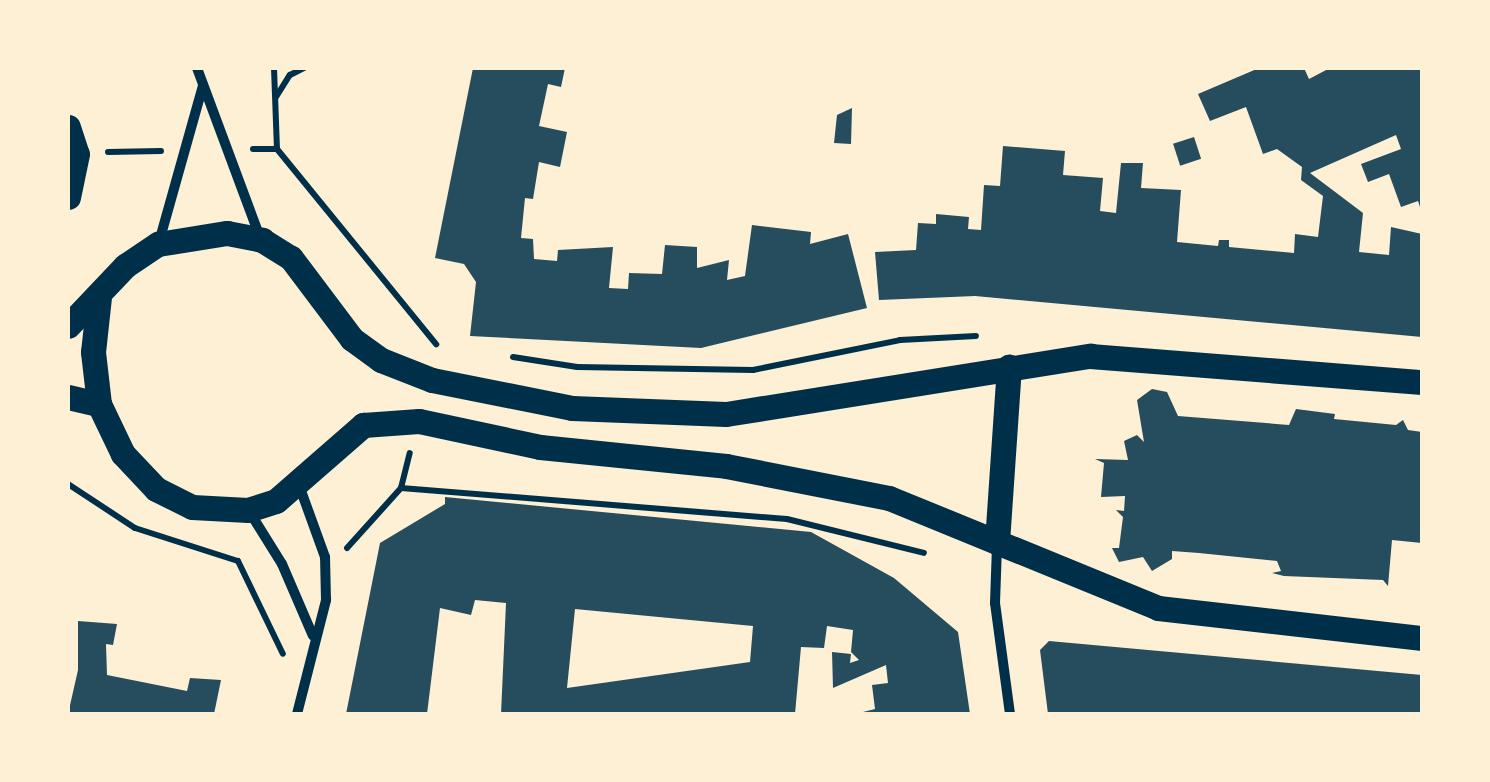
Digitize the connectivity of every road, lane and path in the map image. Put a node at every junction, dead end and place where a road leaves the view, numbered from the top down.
1 (197, 68) edge
2 (274, 68) edge
3 (304, 68) edge
4 (203, 84) junction
5 (276, 98) junction
6 (68, 127) edge
7 (108, 152) dead end
8 (158, 152) dead end
9 (68, 197) edge
10 (262, 240) junction
11 (158, 244) junction
12 (100, 296) junction
13 (68, 326) edge
14 (994, 337) dead end
15 (437, 346) junction
16 (455, 348) dead end
17 (507, 356) dead end
18 (1010, 366) junction
19 (432, 380) junction
20 (1422, 382) edge
21 (68, 397) edge
22 (99, 404) junction
23 (419, 421) junction
24 (299, 485) junction
25 (401, 488) junction
26 (248, 510) junction
27 (997, 542) junction
28 (930, 554) dead end
29 (324, 557) junction
30 (248, 574) dead end
31 (313, 636) junction
32 (1422, 638) edge
33 (300, 696) junction
34 (297, 714) edge
35 (1010, 714) edge

1 - 4 street
2 - 5 path
3 - 5 path
4 - 10 street
4 - 11 street
5 - 15 path
6 - 9 main road
7 - 8 path
10 - 11 main road
10 - 19 main road
11 - 12 main road
12 - 13 main road
12 - 22 main road
14 - 17 path
15 - 16 path
15 - 19 path
18 - 19 main road
18 - 20 main road
18 - 27 main road
21 - 22 main road
22 - 26 main road
23 - 24 main road
23 - 25 path
23 - 27 main road
24 - 26 main road
24 - 29 street
25 - 28 path
25 - 29 path
26 - 31 street
27 - 32 main road
27 - 35 street
29 - 31 street
30 - 33 path
31 - 33 street
33 - 34 street

